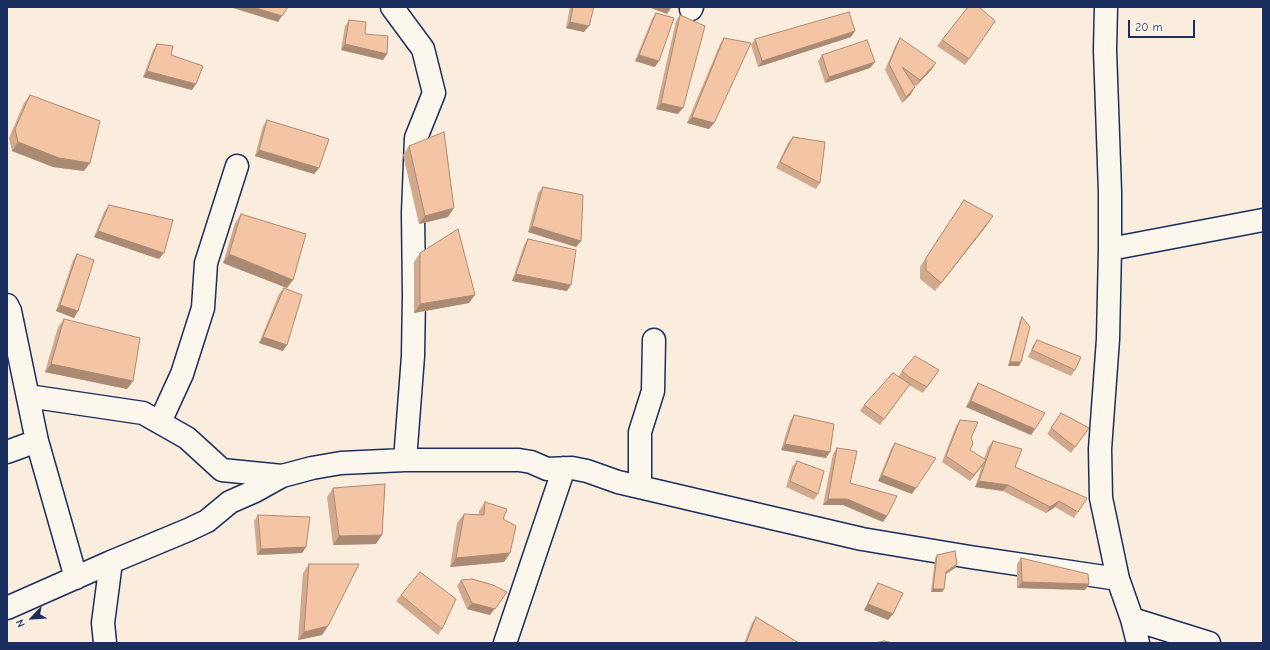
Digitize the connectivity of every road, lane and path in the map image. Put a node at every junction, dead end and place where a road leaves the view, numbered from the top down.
1 (392, 7) edge
2 (1106, 7) edge
3 (237, 166) dead end
4 (1263, 220) edge
5 (1110, 249) junction
6 (7, 306) edge
7 (654, 340) dead end
8 (28, 396) junction
9 (160, 422) junction
10 (37, 441) junction
11 (7, 452) edge
12 (405, 460) junction
13 (564, 468) junction
14 (282, 476) junction
15 (640, 487) junction
16 (111, 562) junction
17 (76, 578) junction
18 (1118, 579) junction
19 (7, 608) edge
20 (1132, 619) junction
21 (105, 643) edge
22 (505, 643) edge
23 (1138, 643) edge
24 (1209, 643) edge

1 - 12 street
2 - 5 street
3 - 9 street
4 - 5 street
5 - 18 street
6 - 8 street
7 - 15 street
8 - 9 street
8 - 10 street
9 - 14 street
10 - 11 street
10 - 17 street
12 - 13 street
12 - 14 street
13 - 15 street
13 - 22 street
14 - 16 street
15 - 18 street
16 - 17 street
16 - 21 street
17 - 19 street
18 - 20 street
20 - 23 street
20 - 24 street

